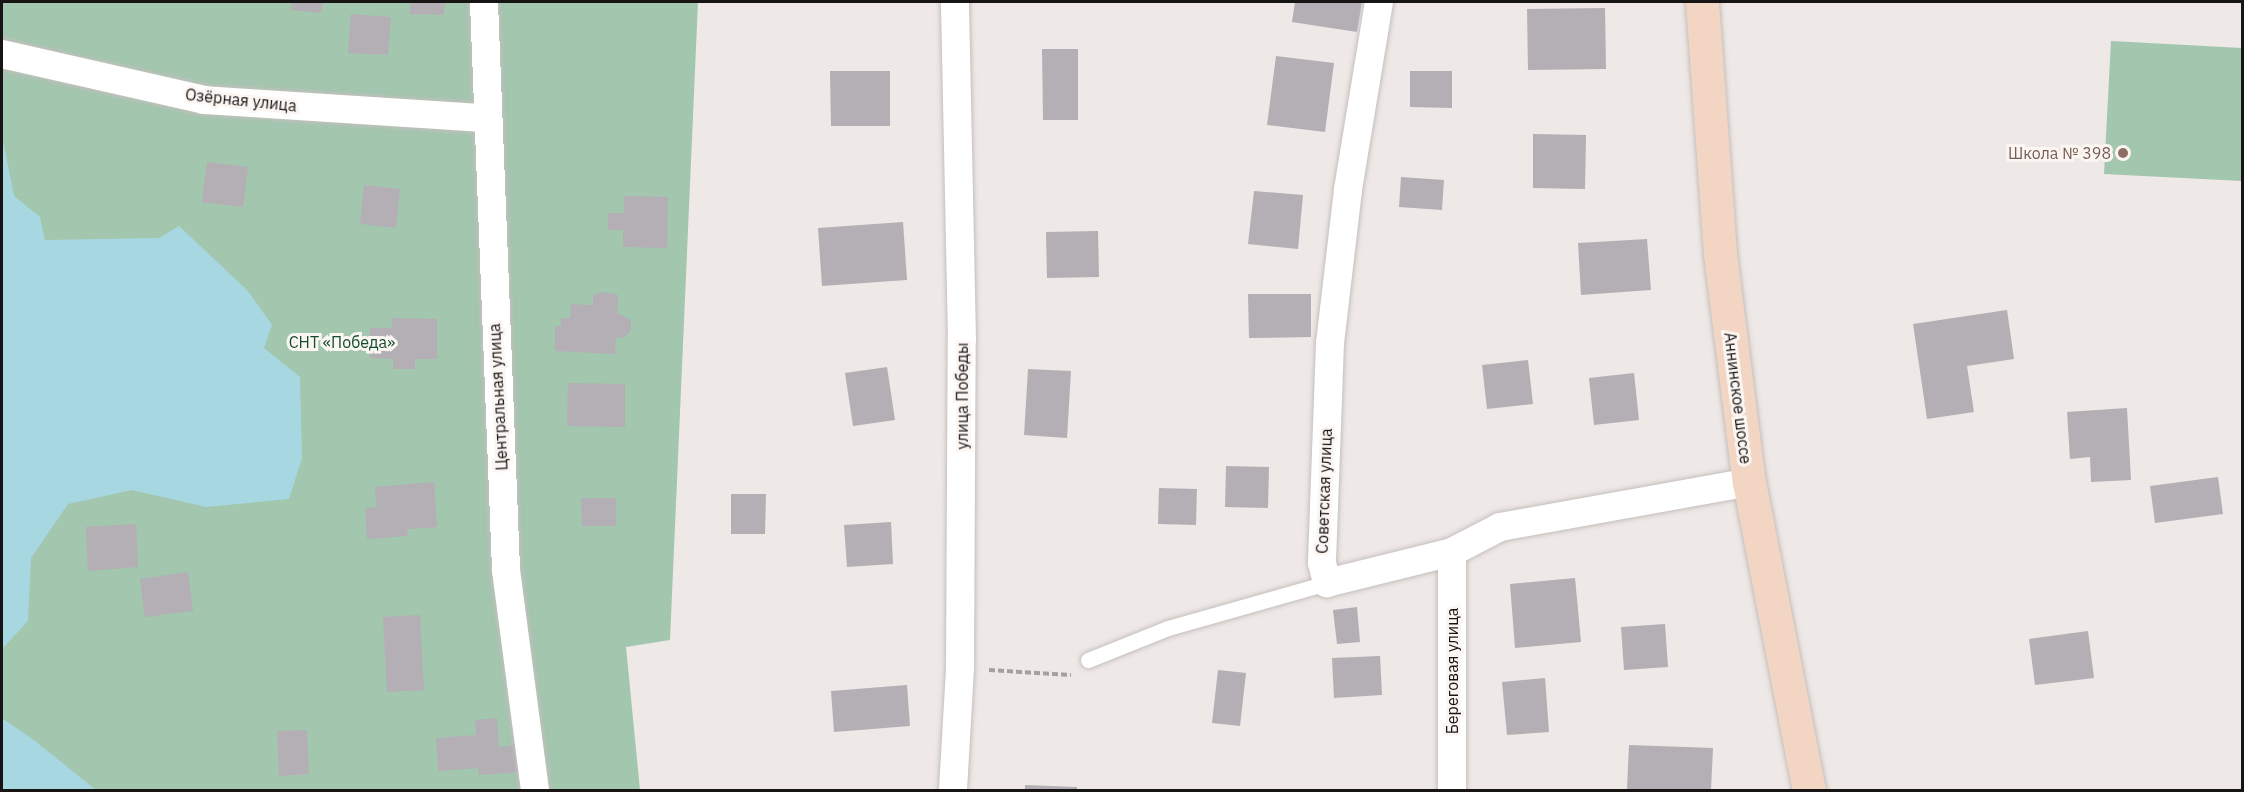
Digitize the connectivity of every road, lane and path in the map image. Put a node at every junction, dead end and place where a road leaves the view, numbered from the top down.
1 (484, 2) edge
2 (955, 2) edge
3 (1379, 2) edge
4 (1702, 2) edge
5 (2, 54) edge
6 (485, 118) junction
7 (1749, 482) junction
8 (1452, 552) junction
9 (1327, 584) junction
10 (1088, 660) joint
11 (960, 668) junction
12 (535, 790) edge
13 (954, 790) edge
14 (1452, 790) edge
15 (1809, 790) edge

1 - 6 street, Центральная улица
2 - 11 street, улица Победы
3 - 9 street, Советская улица
4 - 7 main road, Аннинское шоссе
5 - 6 street, Озёрная улица
6 - 12 street, Центральная улица
7 - 8 street
7 - 15 main road, Аннинское шоссе
8 - 9 street
8 - 14 street, Береговая улица
9 - 10 lane
10 - 11 path
11 - 13 street, улица Победы

